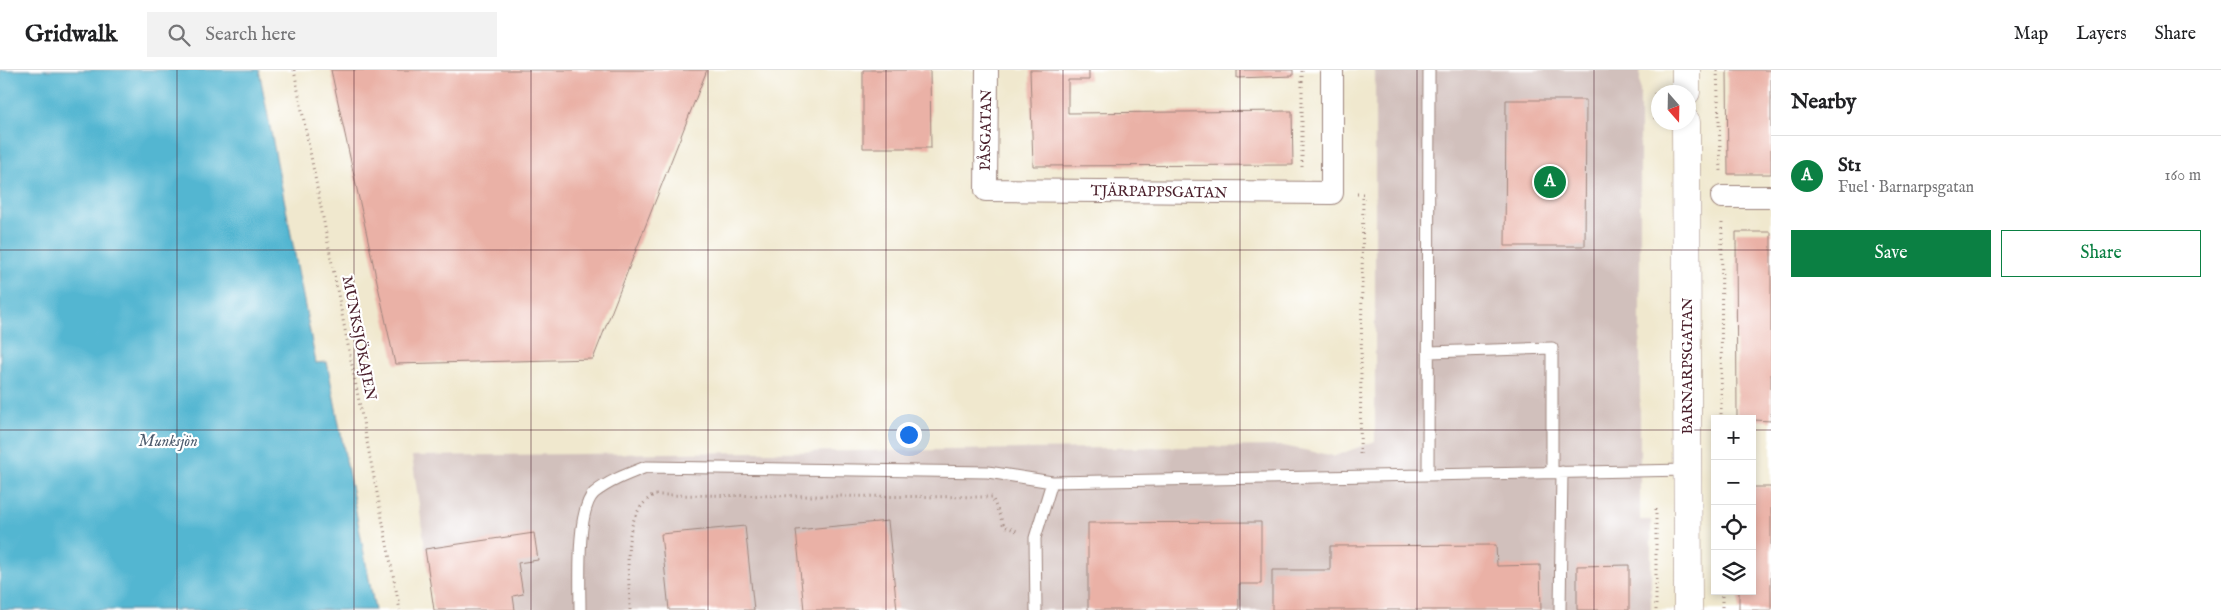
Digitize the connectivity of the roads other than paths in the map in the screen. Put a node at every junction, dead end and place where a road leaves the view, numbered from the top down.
1 (987, 70) edge
2 (1332, 70) edge
3 (1429, 70) edge
4 (1686, 70) edge
5 (1686, 85) edge
6 (1686, 130) edge
7 (986, 190) joint
8 (1722, 197) road end
9 (1771, 197) edge
10 (1429, 352) junction
11 (1687, 470) junction
12 (1557, 472) junction
13 (1428, 476) junction
14 (1052, 482) junction
15 (580, 610) edge
16 (1036, 610) edge
17 (1560, 610) edge
18 (1688, 610) edge

1 - 7 street, PÅSGATAN
2 - 7 street, TJÄRPAPPSGATAN
3 - 10 lane
4 - 5 main road
6 - 11 main road, BARNARPSGATAN
8 - 9 street
10 - 12 lane
10 - 13 lane
11 - 12 lane
11 - 18 main road, BARNARPSGATAN
12 - 13 lane
12 - 17 lane
13 - 14 lane
14 - 15 lane
14 - 16 lane

